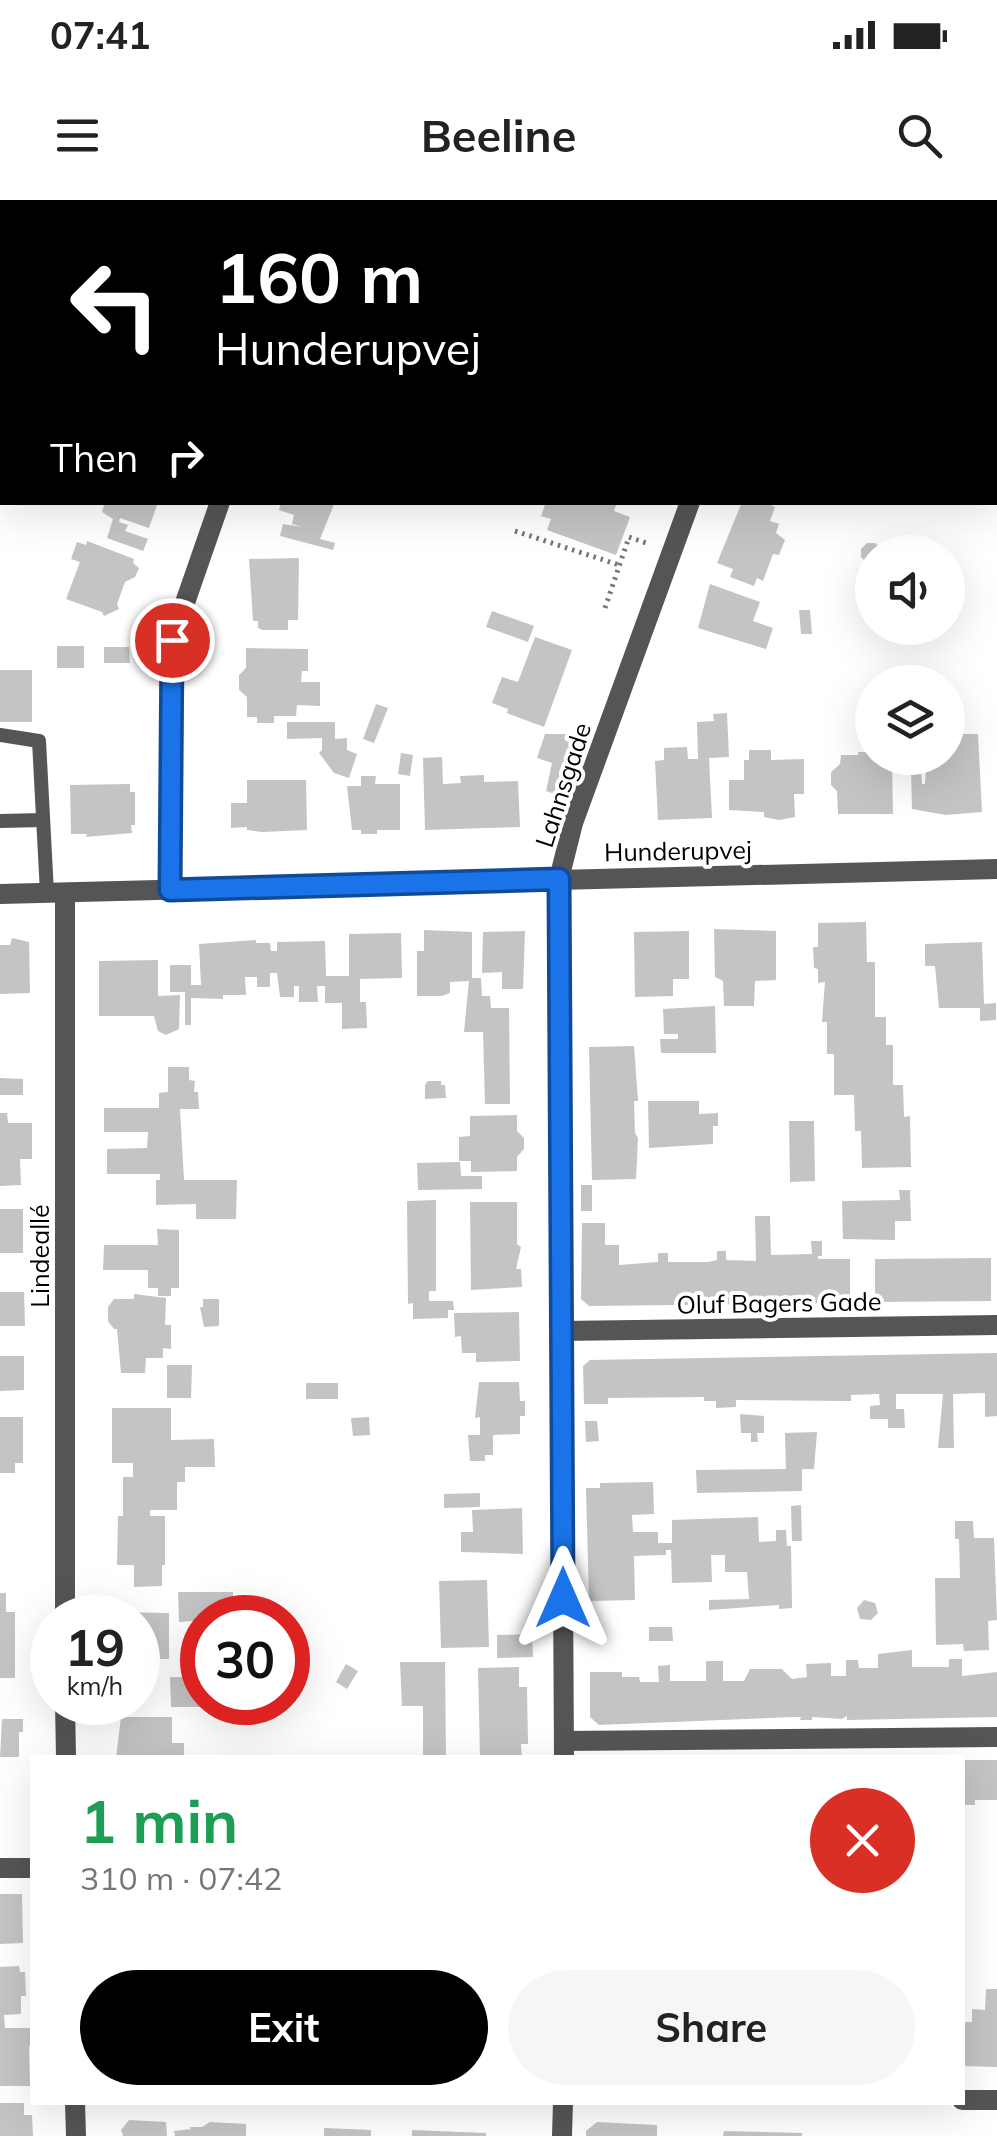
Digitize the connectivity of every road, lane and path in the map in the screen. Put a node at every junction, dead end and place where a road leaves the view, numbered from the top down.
1 (219, 505) edge
2 (689, 505) edge
3 (516, 531) dead end
4 (648, 544) dead end
5 (619, 565) junction
6 (605, 608) dead end
7 (0, 735) edge
8 (0, 820) edge
9 (43, 820) junction
10 (997, 869) edge
11 (559, 879) junction
12 (170, 890) junction
13 (0, 894) edge
14 (56, 894) junction
15 (997, 1324) edge
16 (561, 1331) junction
17 (65, 1595) edge
18 (66, 1725) edge
19 (997, 1737) edge
20 (564, 1749) edge
21 (66, 1755) edge
22 (0, 1868) edge
23 (30, 1868) edge
24 (965, 2100) edge
25 (997, 2100) edge
26 (75, 2105) edge
27 (563, 2105) edge
28 (76, 2136) edge
29 (562, 2136) edge

1 - 12 street
2 - 11 street, Lahnsgade
3 - 5 path
4 - 5 path
5 - 6 path
7 - 9 lane
8 - 9 lane
9 - 14 lane
10 - 11 street, Hunderupvej
11 - 12 street, Hunderupvej
11 - 16 street, Lahnsgade
12 - 14 street, Hunderupvej
13 - 14 street, Hunderupvej
14 - 17 street, Lindeallé
15 - 16 street, Oluf Bagers Gade
16 - 20 street, Lahnsgade
18 - 21 street
19 - 20 street
22 - 23 street
24 - 25 street
26 - 28 street
27 - 29 street

